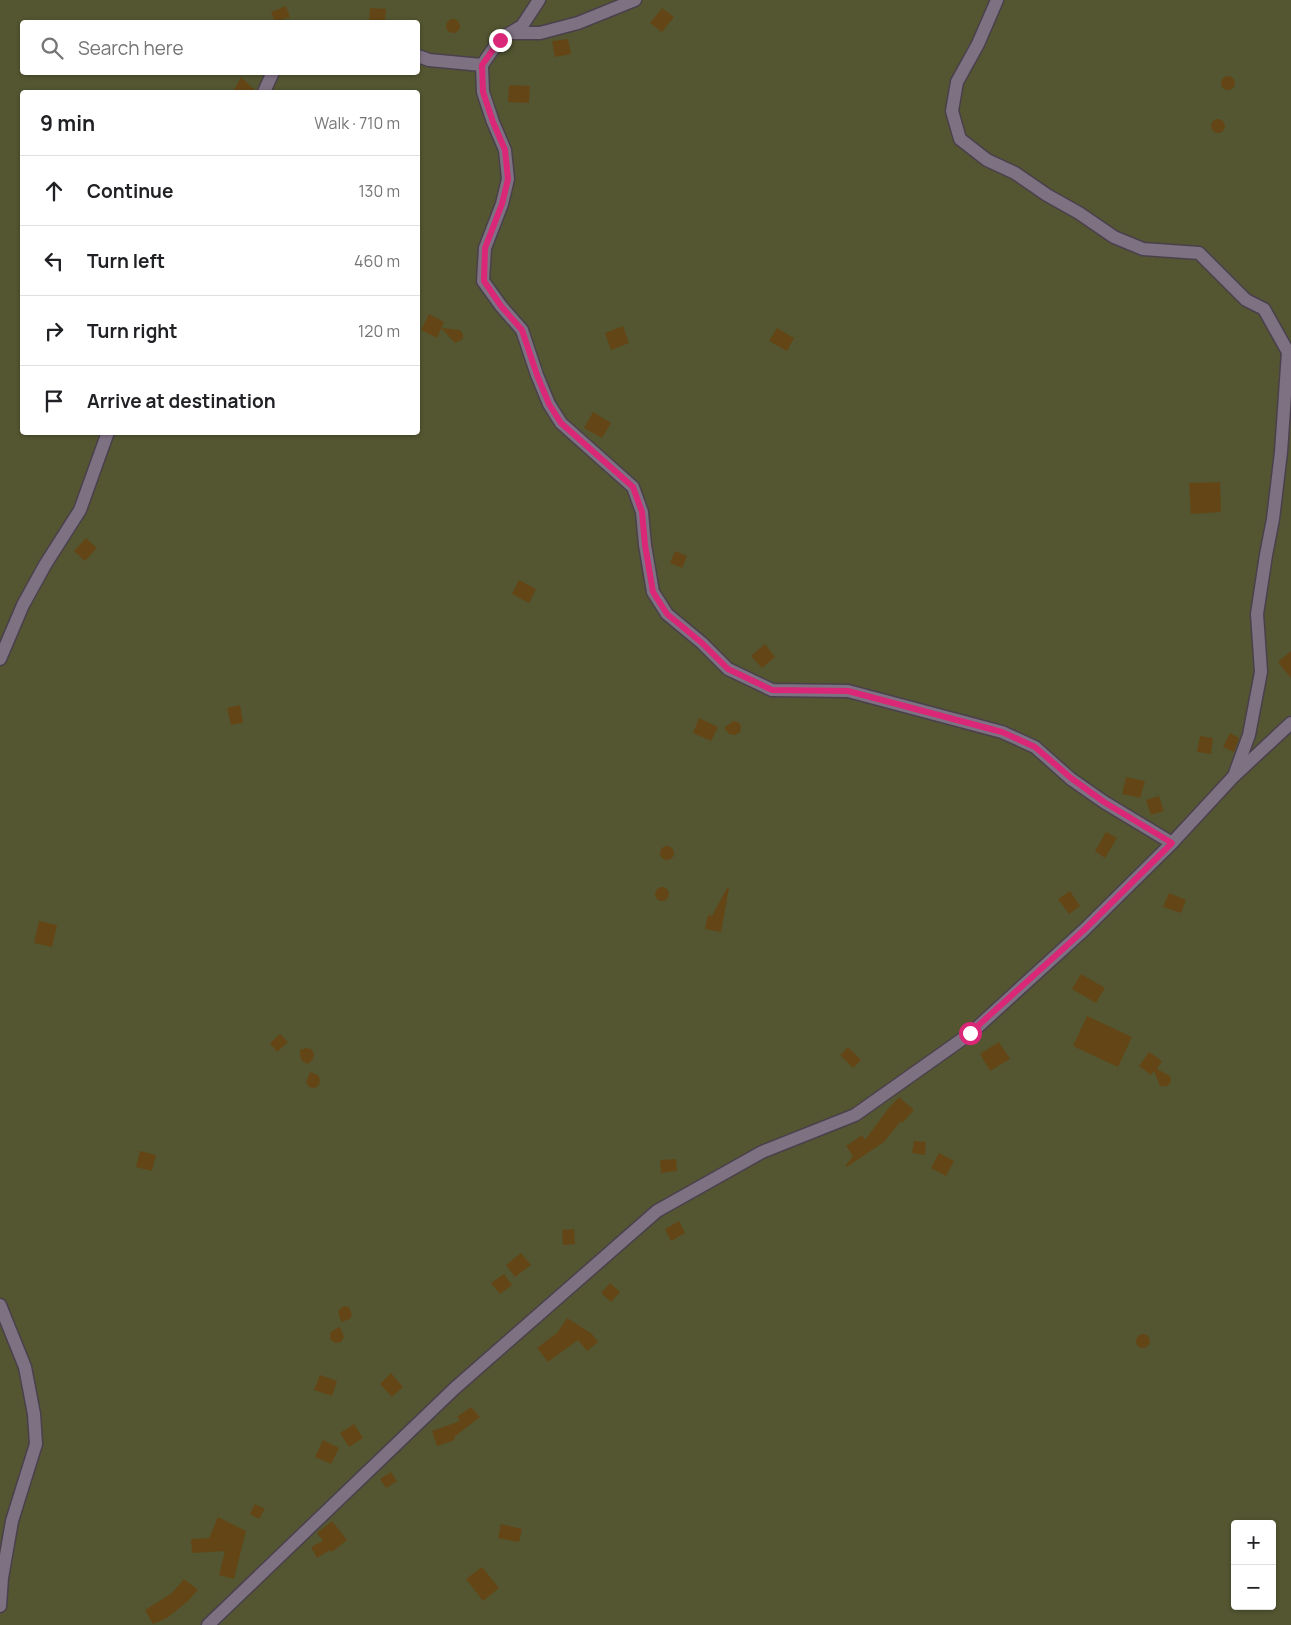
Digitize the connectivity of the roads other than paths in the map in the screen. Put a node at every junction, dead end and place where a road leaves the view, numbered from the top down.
1 (539, 0) edge
2 (635, 0) edge
3 (996, 0) edge
4 (511, 33) junction
5 (420, 57) edge
6 (482, 65) junction
7 (272, 75) edge
8 (265, 90) edge
9 (107, 435) edge
10 (0, 658) edge
11 (1291, 723) edge
12 (1234, 776) junction
13 (1172, 843) junction
14 (0, 1305) edge
15 (0, 1606) edge
16 (208, 1625) edge

1 - 4 street
2 - 4 street
3 - 12 street
4 - 6 street
5 - 6 street
6 - 13 street
7 - 8 street
9 - 10 street
11 - 12 street
12 - 13 street
13 - 16 street
14 - 15 street

